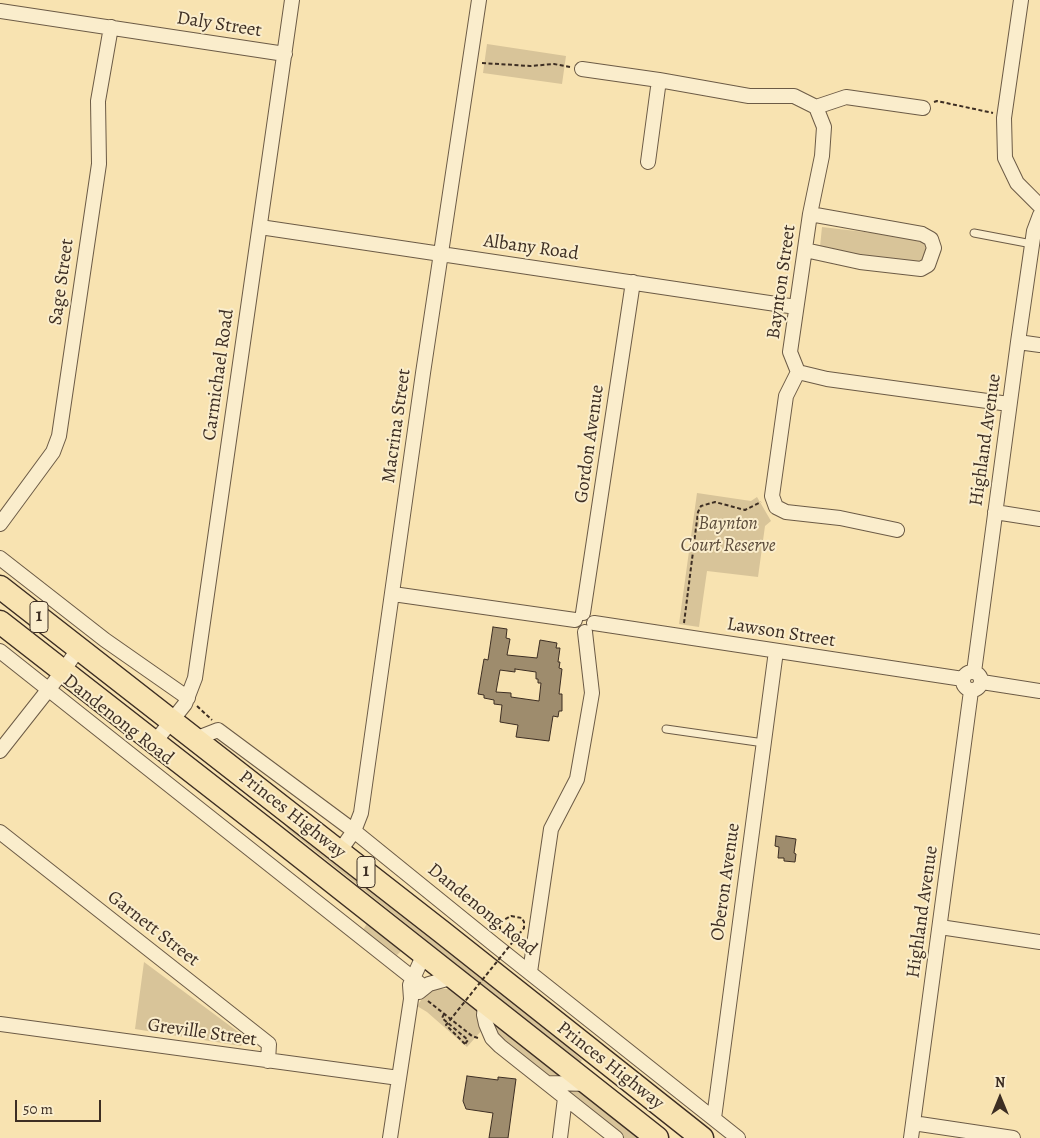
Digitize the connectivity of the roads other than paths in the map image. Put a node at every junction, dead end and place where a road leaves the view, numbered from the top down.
1 (292, 0) edge
2 (479, 0) edge
3 (1021, 0) edge
4 (4, 7) edge
5 (110, 27) junction
6 (285, 54) junction
7 (582, 69) road end
8 (659, 80) junction
9 (816, 107) junction
10 (923, 108) road end
11 (648, 162) dead end
12 (1040, 206) edge
13 (810, 214) junction
14 (1040, 214) edge
15 (260, 227) junction
16 (974, 233) dead end
17 (1032, 244) junction
18 (805, 250) junction
19 (442, 254) junction
20 (632, 282) junction
21 (796, 306) junction
22 (1018, 342) junction
23 (1040, 345) edge
24 (798, 372) junction
25 (1010, 404) junction
26 (995, 512) junction
27 (1040, 519) edge
28 (0, 524) edge
29 (897, 530) dead end
30 (0, 558) edge
31 (0, 587) edge
32 (393, 594) junction
33 (579, 616) junction
34 (0, 622) edge
35 (590, 627) junction
36 (78, 648) junction
37 (0, 651) edge
38 (776, 651) junction
39 (63, 671) junction
40 (972, 681) junction
41 (49, 689) junction
42 (1040, 691) edge
43 (188, 698) junction
44 (172, 721) junction
45 (666, 729) dead end
46 (195, 739) junction
47 (154, 743) junction
48 (764, 743) junction
49 (0, 751) edge
50 (354, 831) junction
51 (0, 832) edge
52 (340, 852) junction
53 (940, 927) junction
54 (1040, 942) edge
55 (424, 954) junction
56 (530, 972) junction
57 (454, 977) junction
58 (412, 978) junction
59 (425, 993) junction
60 (411, 999) junction
61 (485, 1002) junction
62 (0, 1024) edge
63 (268, 1061) junction
64 (399, 1078) junction
65 (548, 1083) junction
66 (590, 1084) junction
67 (565, 1098) junction
68 (714, 1118) junction
69 (913, 1123) junction
70 (695, 1136) edge
71 (390, 1138) edge
72 (560, 1138) edge
73 (616, 1138) edge
74 (657, 1138) edge
75 (738, 1138) edge
76 (911, 1138) edge
77 (1013, 1138) edge

1 - 6 street, Carmichael Road
2 - 19 street, Macrina Street
3 - 12 street
4 - 5 street, Daly Street
5 - 6 street, Daly Street
5 - 28 street, Sage Street
6 - 15 street, Carmichael Road
7 - 8 street
8 - 9 street
8 - 11 street
9 - 10 street
9 - 13 street, Baynton Street
13 - 18 street, Baynton Street
13 - 18 street
14 - 17 street, Highland Avenue
15 - 19 street, Albany Road
15 - 43 street, Carmichael Road
16 - 17 lane
17 - 22 street, Highland Avenue
18 - 21 street, Baynton Street
19 - 20 street, Albany Road
19 - 32 street, Macrina Street
20 - 21 street, Albany Road
20 - 33 street, Gordon Avenue
21 - 24 street, Baynton Street
22 - 23 street
22 - 25 street, Highland Avenue
24 - 25 street
24 - 29 street
25 - 26 street, Highland Avenue
26 - 27 street
26 - 40 street, Highland Avenue
30 - 43 street
31 - 36 highway, Princes Highway / 1
32 - 33 street
32 - 50 street, Macrina Street
33 - 35 street
34 - 39 highway, Princes Highway / 1
35 - 38 street, Lawson Street
35 - 56 street
36 - 39 street
36 - 44 highway, Princes Highway / 1
37 - 41 street, Dandenong Road
38 - 40 street, Lawson Street
38 - 48 street, Oberon Avenue
39 - 41 street
39 - 47 highway, Princes Highway / 1
40 - 42 street, Lawson Street
40 - 53 street, Highland Avenue
41 - 49 street
41 - 58 street, Dandenong Road
43 - 44 street, Carmichael Road
44 - 46 highway, Princes Highway / 1
44 - 47 street, Carmichael Road
45 - 48 lane
46 - 50 street, Dandenong Road
46 - 52 highway, Princes Highway / 1
47 - 55 highway, Princes Highway / 1
48 - 68 street, Oberon Avenue
50 - 52 street, Macrina Street
50 - 56 street, Dandenong Road
51 - 63 street, Garnett Street
52 - 70 highway, Princes Highway / 1
53 - 54 street
53 - 69 street, Highland Avenue
55 - 57 highway, Princes Highway / 1
55 - 58 street
56 - 68 street, Dandenong Road
57 - 59 street
57 - 61 highway, Princes Highway / 1
58 - 59 street, Dandenong Road
58 - 60 street
59 - 60 street
60 - 64 street
61 - 65 street
61 - 66 highway, Princes Highway / 1
62 - 63 street, Greville Street
63 - 64 street, Greville Street
64 - 71 street
65 - 66 street
65 - 67 street
66 - 74 highway, Princes Highway / 1
67 - 72 street
67 - 73 street
68 - 75 street, Dandenong Road
69 - 76 street, Highland Avenue
69 - 77 street

